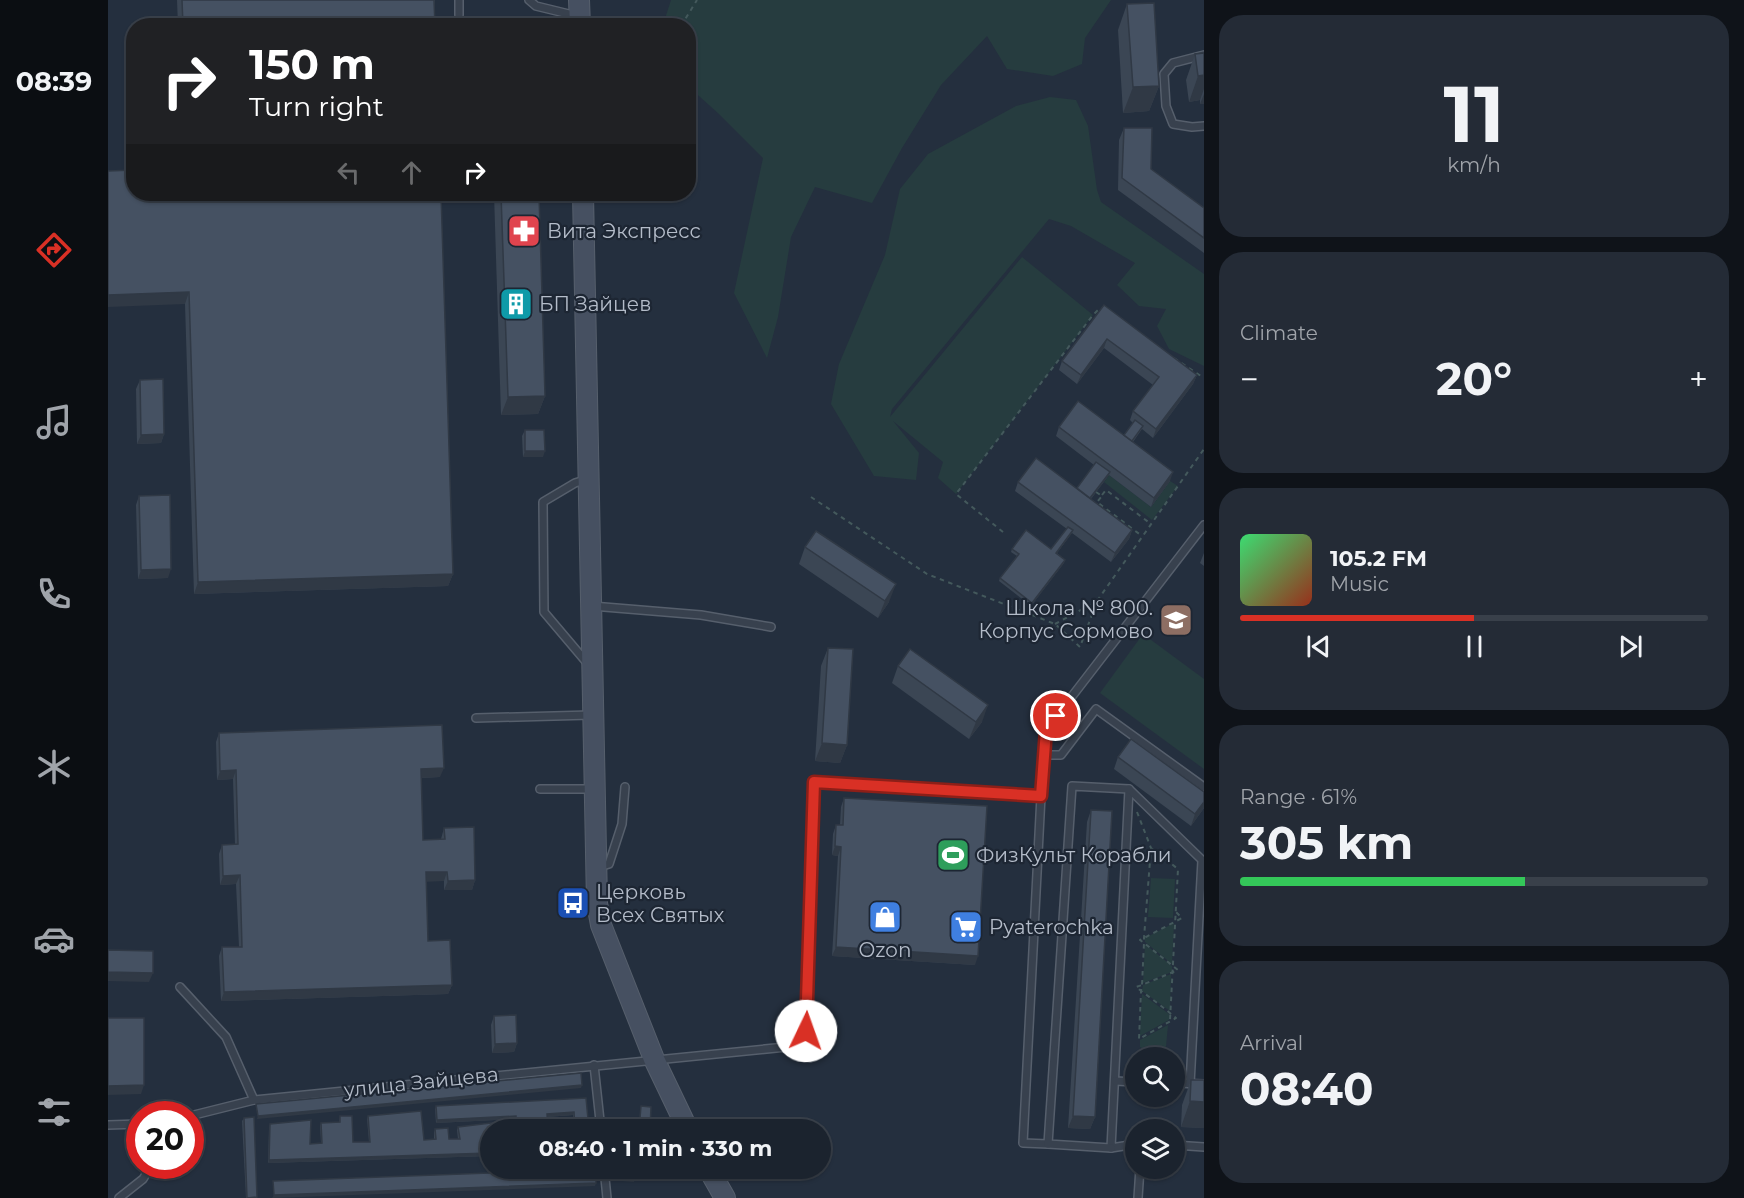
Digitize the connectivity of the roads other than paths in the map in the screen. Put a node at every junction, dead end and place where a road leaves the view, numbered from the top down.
1 (459, 0) edge
2 (529, 0) edge
3 (580, 14) edge
4 (459, 15) dead end
5 (1204, 56) edge
6 (1204, 126) edge
7 (583, 201) edge
8 (589, 479) junction
9 (1204, 525) edge
10 (592, 606) junction
11 (771, 627) dead end
12 (594, 670) junction
13 (594, 715) junction
14 (476, 718) dead end
15 (1044, 755) junction
16 (625, 787) dead end
17 (1204, 787) edge
18 (540, 789) dead end
19 (596, 789) junction
20 (1129, 789) junction
21 (1041, 796) junction
22 (597, 867) junction
23 (180, 987) dead end
24 (654, 1059) junction
25 (594, 1065) junction
26 (1115, 1081) junction
27 (1125, 1081) edge
28 (1185, 1084) edge
29 (1190, 1084) junction
30 (1204, 1084) edge
31 (255, 1100) junction
32 (204, 1113) edge
33 (599, 1119) edge
34 (683, 1119) edge
35 (126, 1124) edge
36 (108, 1125) edge
37 (1048, 1144) junction
38 (1125, 1146) edge
39 (1185, 1146) edge
40 (1204, 1147) edge
41 (1111, 1148) junction
42 (142, 1179) edge
43 (605, 1179) edge
44 (714, 1179) edge
45 (1139, 1179) edge
46 (119, 1198) edge
47 (607, 1198) edge
48 (725, 1198) edge
49 (1138, 1198) edge

1 - 4 lane
2 - 3 lane
5 - 6 lane
7 - 8 street
8 - 10 street
8 - 12 lane
9 - 15 lane
10 - 11 lane
10 - 12 street
12 - 13 street
13 - 14 lane
13 - 19 street
15 - 17 lane
15 - 21 lane
16 - 22 lane
18 - 19 lane
19 - 22 street
20 - 26 lane
20 - 29 lane
20 - 37 lane
21 - 24 lane, улица Зайцева
21 - 37 lane
22 - 24 street
23 - 31 lane
24 - 25 lane, улица Зайцева
24 - 34 street
25 - 31 lane, улица Зайцева
25 - 33 lane
26 - 27 lane
26 - 41 lane
28 - 29 lane
29 - 30 lane
31 - 32 lane, улица Зайцева
35 - 36 lane
37 - 41 lane
38 - 41 lane
39 - 40 lane
42 - 46 lane
43 - 47 lane
44 - 48 street
45 - 49 lane

